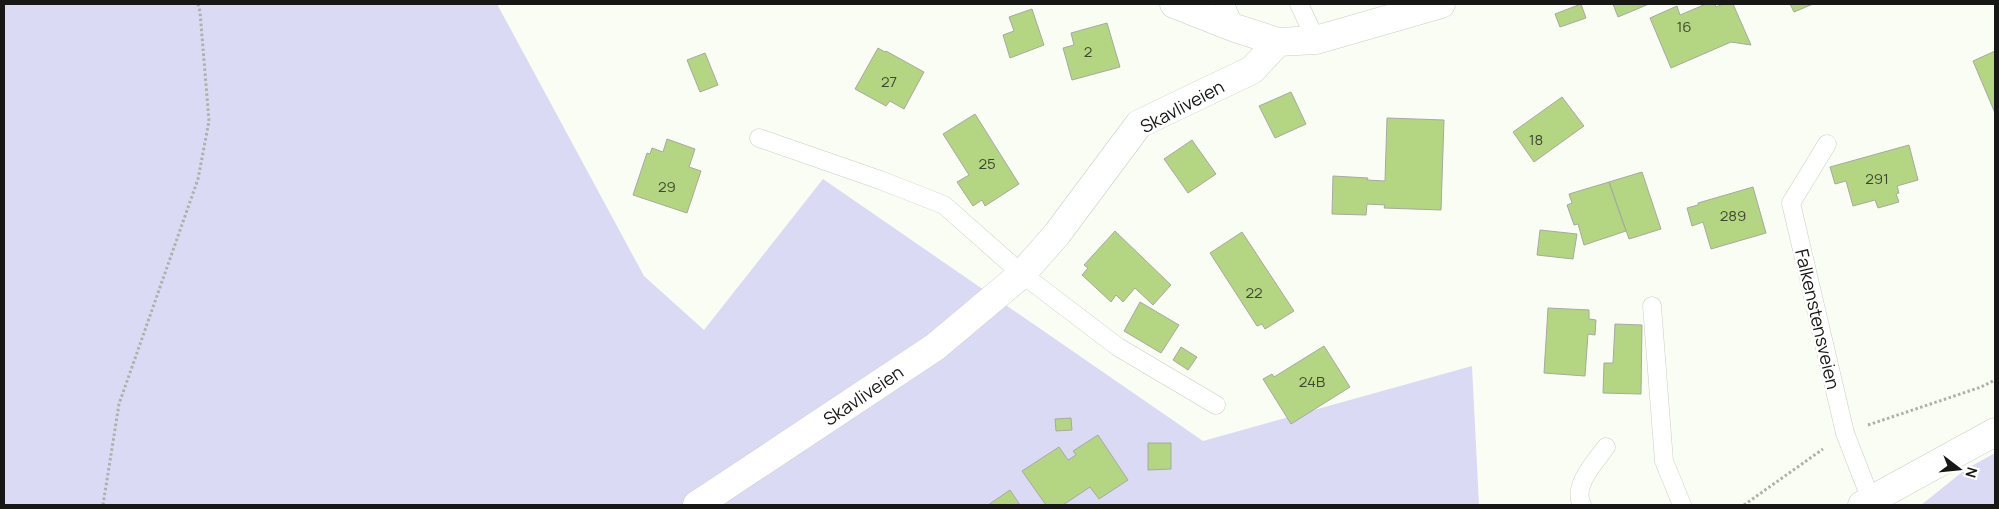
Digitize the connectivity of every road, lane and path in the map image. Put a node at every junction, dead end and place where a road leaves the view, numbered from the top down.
1 (198, 4) edge
2 (1174, 4) edge
3 (1299, 4) edge
4 (1441, 4) edge
5 (1230, 16) edge
6 (1316, 40) junction
7 (1278, 42) junction
8 (759, 138) dead end
9 (1827, 144) dead end
10 (1022, 274) junction
11 (1652, 306) dead end
12 (1216, 405) dead end
13 (1995, 432) edge
14 (1606, 447) dead end
15 (1867, 503) edge
16 (103, 505) edge
17 (697, 505) edge
18 (1582, 505) edge
19 (1682, 505) edge

1 - 16 path
2 - 5 street
3 - 6 lane
4 - 6 street
5 - 7 street
6 - 7 street
7 - 10 street, Skavliveien
8 - 10 lane
9 - 15 lane, Falkenstensveien
10 - 12 lane
10 - 17 street, Skavliveien
11 - 19 lane
13 - 15 street, Falkenstensveien
14 - 18 lane

